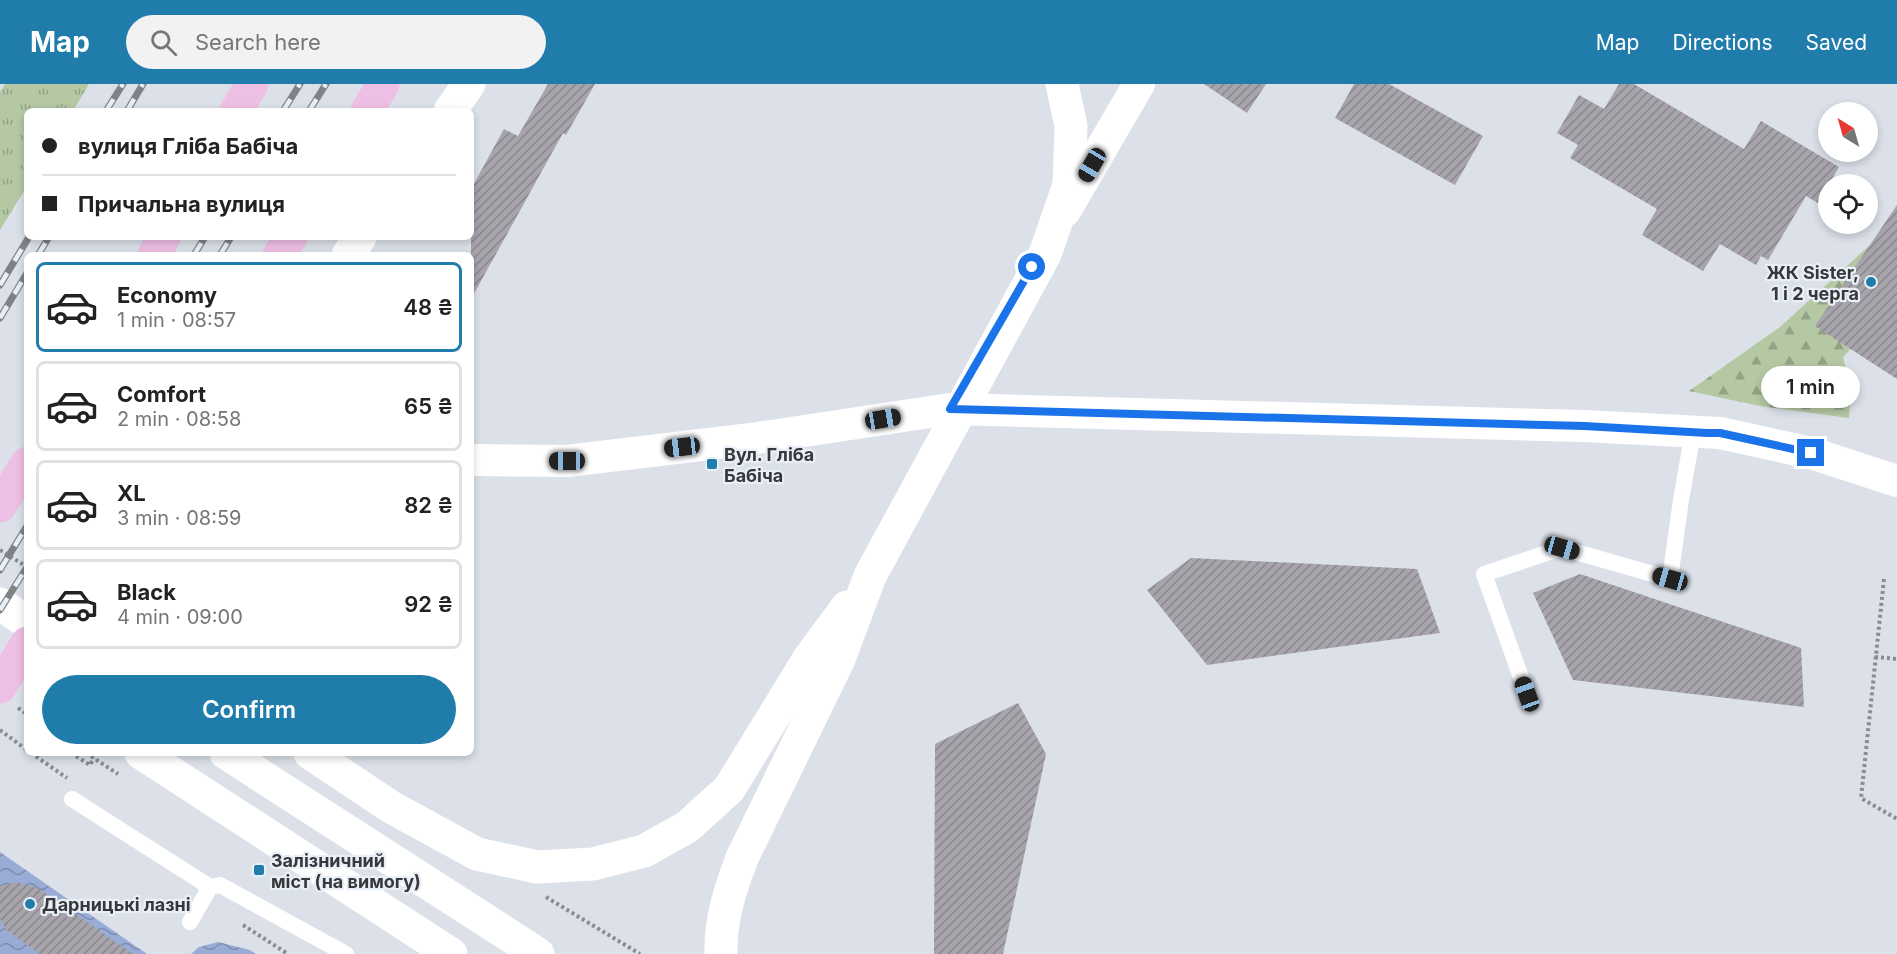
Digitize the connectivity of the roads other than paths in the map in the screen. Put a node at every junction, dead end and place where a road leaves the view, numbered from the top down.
1 (252, 84) edge
2 (383, 84) edge
3 (469, 84) edge
4 (1062, 84) edge
5 (1139, 84) edge
6 (238, 108) edge
7 (369, 108) edge
8 (452, 108) edge
9 (950, 409) junction
10 (1693, 432) junction
11 (474, 460) edge
12 (24, 468) edge
13 (1897, 481) edge
14 (0, 506) edge
15 (870, 576) junction
16 (0, 604) edge
17 (24, 620) edge
18 (24, 648) edge
19 (0, 661) edge
20 (24, 676) edge
21 (0, 687) edge
22 (1527, 694) dead end
23 (146, 756) edge
24 (231, 756) edge
25 (314, 756) edge
26 (72, 799) dead end
27 (210, 887) junction
28 (190, 922) dead end
29 (346, 954) edge
30 (451, 954) edge
31 (538, 954) edge
32 (721, 954) edge

1 - 6 main road
2 - 7 main road
3 - 8 main road
4 - 15 main road
5 - 9 street
9 - 10 street
9 - 11 street
10 - 13 street
10 - 22 lane
12 - 14 main road
15 - 25 main road
15 - 32 main road
16 - 17 main road
18 - 21 main road
19 - 20 main road
23 - 30 main road
24 - 31 main road
26 - 27 lane
27 - 28 lane
27 - 29 lane

